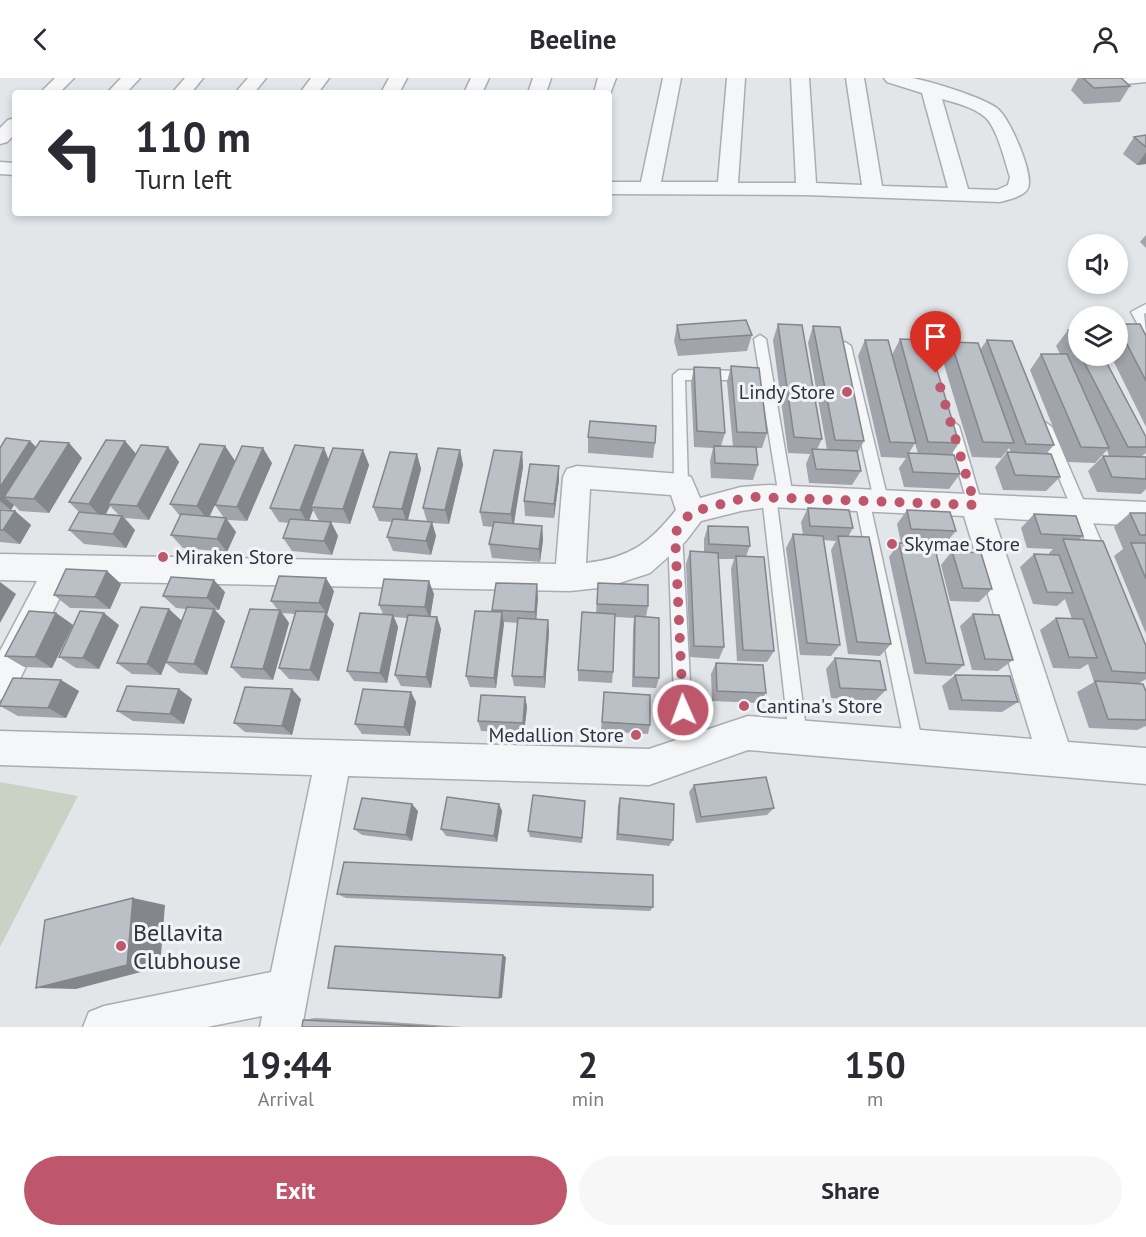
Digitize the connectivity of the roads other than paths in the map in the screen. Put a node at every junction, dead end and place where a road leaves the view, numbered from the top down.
1 (65, 78) edge
2 (131, 78) edge
3 (194, 78) edge
4 (256, 78) edge
5 (672, 78) edge
6 (736, 78) edge
7 (800, 78) edge
8 (855, 78) edge
9 (893, 78) edge
10 (1146, 79) edge
11 (1091, 84) edge
12 (52, 90) edge
13 (119, 90) edge
14 (184, 90) edge
15 (246, 90) edge
16 (930, 90) junction
17 (12, 127) edge
18 (0, 138) edge
19 (612, 188) edge
20 (650, 188) junction
21 (728, 188) junction
22 (806, 189) junction
23 (873, 192) junction
24 (960, 196) junction
25 (1146, 308) edge
26 (1146, 328) edge
27 (760, 339) dead end
28 (845, 346) edge
29 (766, 376) junction
30 (1038, 411) edge
31 (949, 417) edge
32 (681, 485) junction
33 (777, 496) junction
34 (871, 500) junction
35 (975, 505) junction
36 (1080, 510) junction
37 (1146, 513) edge
38 (683, 523) junction
39 (0, 567) edge
40 (60, 567) junction
41 (1106, 573) edge
42 (570, 578) junction
43 (0, 684) edge
44 (798, 737) junction
45 (914, 746) junction
46 (0, 748) edge
47 (685, 755) junction
48 (1054, 757) junction
49 (333, 759) junction
50 (1146, 766) edge
51 (285, 1008) edge
52 (104, 1027) edge

1 - 12 street
2 - 13 street
3 - 14 street
4 - 15 street
5 - 20 street
6 - 21 street
7 - 22 street
8 - 23 street
9 - 16 street
10 - 11 lane
16 - 24 street
16 - 24 street
17 - 18 street
19 - 20 street
20 - 21 street
21 - 22 street
22 - 23 street
23 - 24 street
25 - 26 lane
27 - 29 lane
28 - 34 lane
29 - 32 lane
29 - 33 lane
30 - 36 lane
31 - 35 lane
32 - 38 street
32 - 42 street
33 - 34 street
33 - 38 street
33 - 44 lane
34 - 35 street
34 - 45 lane
35 - 36 street
35 - 48 street
36 - 37 street
36 - 41 lane
38 - 42 street
38 - 47 lane
39 - 40 street
40 - 42 street
40 - 43 street
44 - 45 street
44 - 47 street
45 - 48 street
46 - 49 street
47 - 49 street
48 - 50 street
49 - 51 street
51 - 52 street

